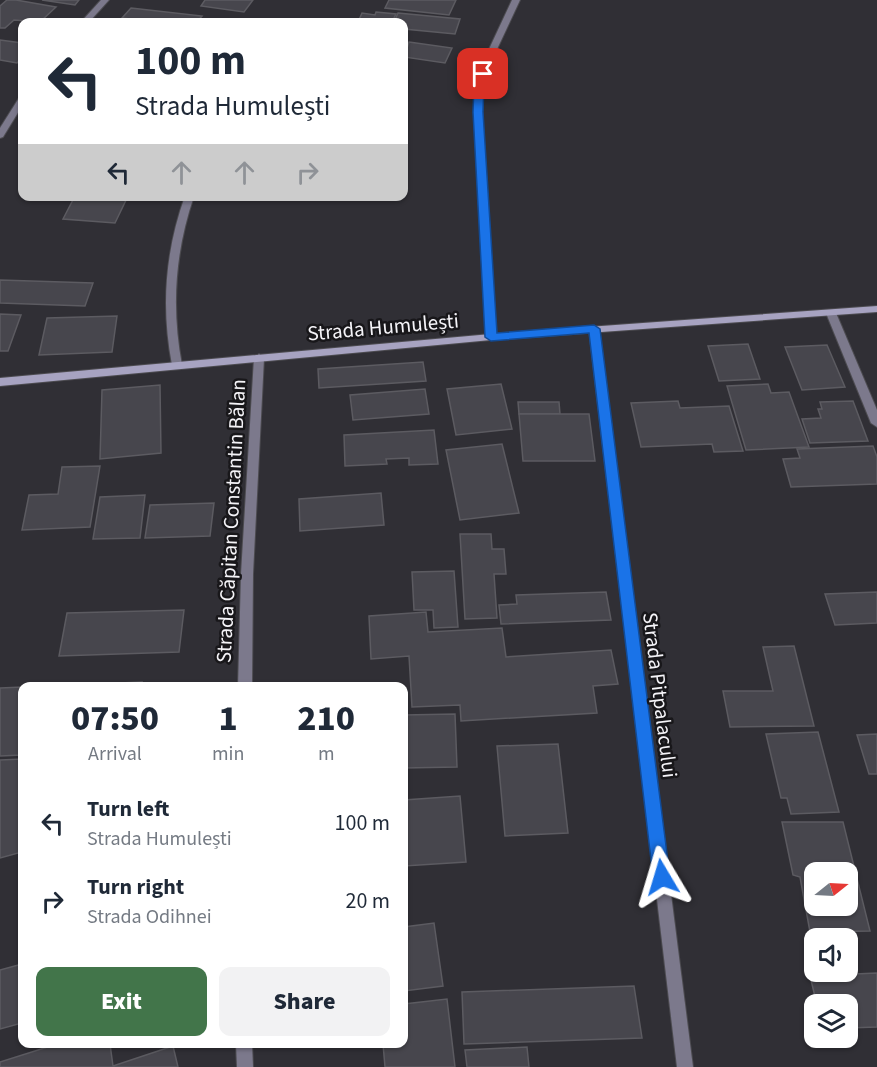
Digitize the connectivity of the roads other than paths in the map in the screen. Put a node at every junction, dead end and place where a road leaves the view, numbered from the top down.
1 (105, 0) edge
2 (516, 0) edge
3 (89, 18) edge
4 (18, 106) edge
5 (0, 135) edge
6 (189, 201) edge
7 (877, 309) edge
8 (831, 313) junction
9 (594, 329) junction
10 (491, 337) junction
11 (260, 358) junction
12 (177, 365) junction
13 (0, 382) edge
14 (877, 423) edge
15 (244, 682) edge
16 (244, 1048) edge
17 (245, 1067) edge
18 (685, 1067) edge

1 - 3 street
2 - 10 street
4 - 5 street
6 - 12 street
7 - 8 street, Strada Humulești
8 - 9 street, Strada Humulești
8 - 14 street
9 - 10 street, Strada Humulești
9 - 18 street, Strada Pitpalacului
10 - 11 street, Strada Humulești
11 - 12 street, Strada Humulești
11 - 15 street, Strada Căpitan Constantin Bălan
12 - 13 street, Strada Humulești
16 - 17 street

